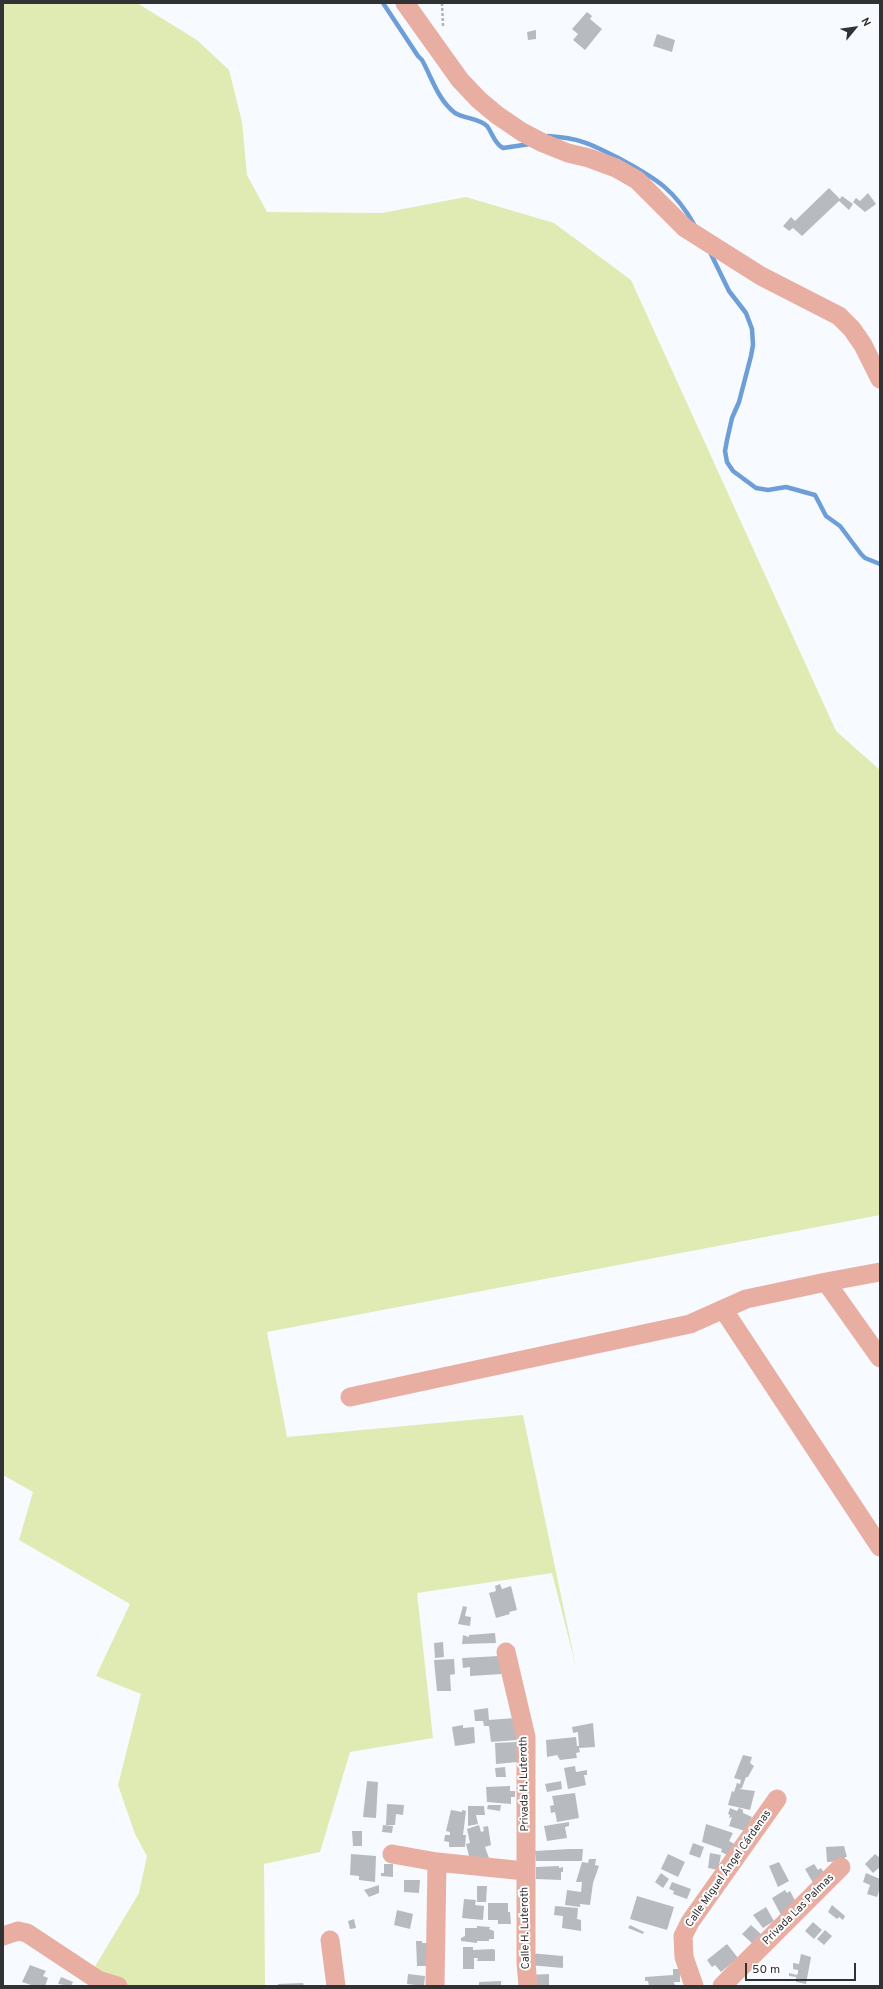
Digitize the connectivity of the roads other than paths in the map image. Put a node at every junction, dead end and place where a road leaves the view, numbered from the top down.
1 (405, 3) edge
2 (880, 379) edge
3 (880, 1272) edge
4 (826, 1282) junction
5 (723, 1309) junction
6 (880, 1358) edge
7 (350, 1397) dead end
8 (880, 1547) edge
9 (506, 1652) dead end
10 (777, 1799) dead end
11 (392, 1854) dead end
12 (438, 1862) junction
13 (841, 1867) dead end
14 (525, 1870) junction
15 (6, 1934) edge
16 (330, 1940) dead end
17 (118, 1986) edge
18 (336, 1986) edge
19 (435, 1986) edge
20 (528, 1986) edge
21 (694, 1986) edge
22 (722, 1986) edge

1 - 2 street
3 - 4 street
4 - 5 street
4 - 6 street
5 - 7 street
5 - 8 street
9 - 14 street, Privada H. Luteroth
10 - 21 street, Calle Miguel Ángel Cárdenas
11 - 12 street
12 - 14 street
12 - 19 street
13 - 22 street, Privada Las Palmas
14 - 20 street, Calle H. Luteroth
15 - 17 street
16 - 18 street

